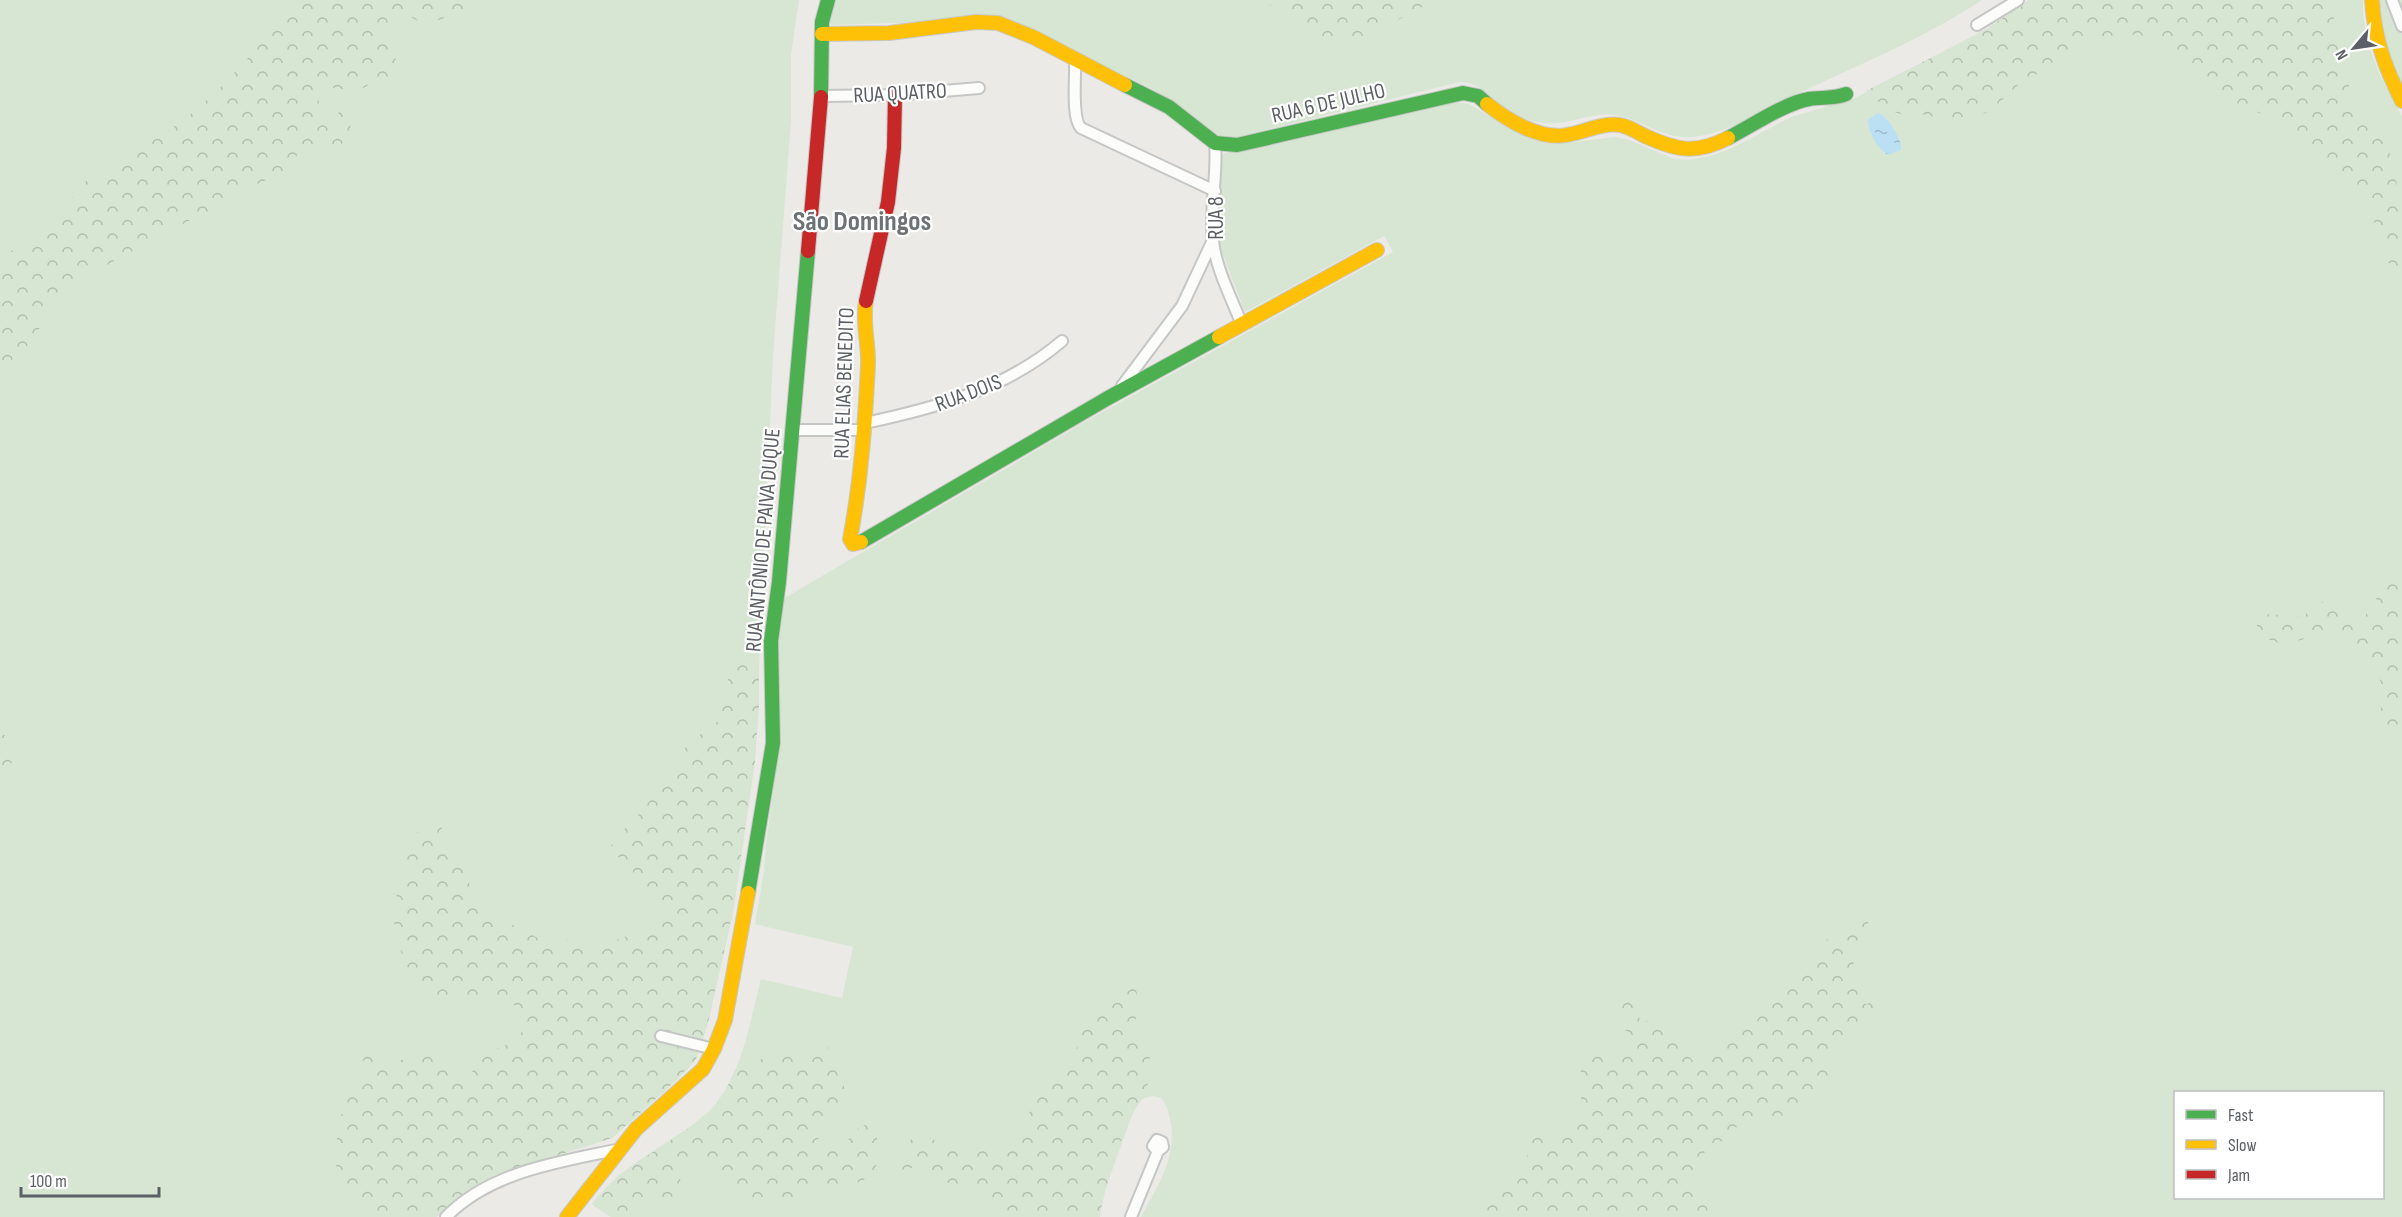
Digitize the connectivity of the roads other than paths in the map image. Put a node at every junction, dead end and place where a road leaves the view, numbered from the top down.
1 (828, 0) edge
2 (2018, 0) edge
3 (2373, 0) edge
4 (2392, 0) edge
5 (1977, 25) dead end
6 (2402, 26) edge
7 (822, 34) junction
8 (1075, 60) junction
9 (979, 88) dead end
10 (1846, 94) dead end
11 (895, 95) junction
12 (821, 96) junction
13 (2402, 101) edge
14 (1215, 143) junction
15 (1215, 191) junction
16 (1213, 240) junction
17 (1377, 250) dead end
18 (1242, 325) junction
19 (1062, 341) dead end
20 (1108, 398) junction
21 (865, 427) junction
22 (792, 430) junction
23 (661, 1036) dead end
24 (714, 1049) junction
25 (620, 1149) junction
26 (1158, 1151) dead end
27 (446, 1217) edge
28 (567, 1217) edge
29 (1131, 1217) edge

1 - 7 street, RUA ANTÔNIO DE PAIVA DUQUE
2 - 5 street
3 - 13 street
4 - 6 street
7 - 8 street
7 - 12 street, RUA ANTÔNIO DE PAIVA DUQUE
8 - 14 street
8 - 15 street
9 - 11 street, RUA QUATRO
10 - 14 street, RUA 6 DE JULHO
11 - 12 street, RUA QUATRO
11 - 21 street, RUA ELIAS BENEDITO
12 - 22 street, RUA ANTÔNIO DE PAIVA DUQUE
14 - 15 street, RUA 8
15 - 16 street, RUA 8
16 - 18 street, RUA 8
16 - 20 street
17 - 18 street
18 - 20 street
19 - 21 street, RUA DOIS
20 - 21 street, RUA ELIAS BENEDITO
21 - 22 street, RUA DOIS
22 - 24 street, RUA ANTÔNIO DE PAIVA DUQUE
23 - 24 street
24 - 25 street, RUA ANTÔNIO DE PAIVA DUQUE
25 - 27 street
25 - 28 street, RUA ANTÔNIO DE PAIVA DUQUE
26 - 29 street

